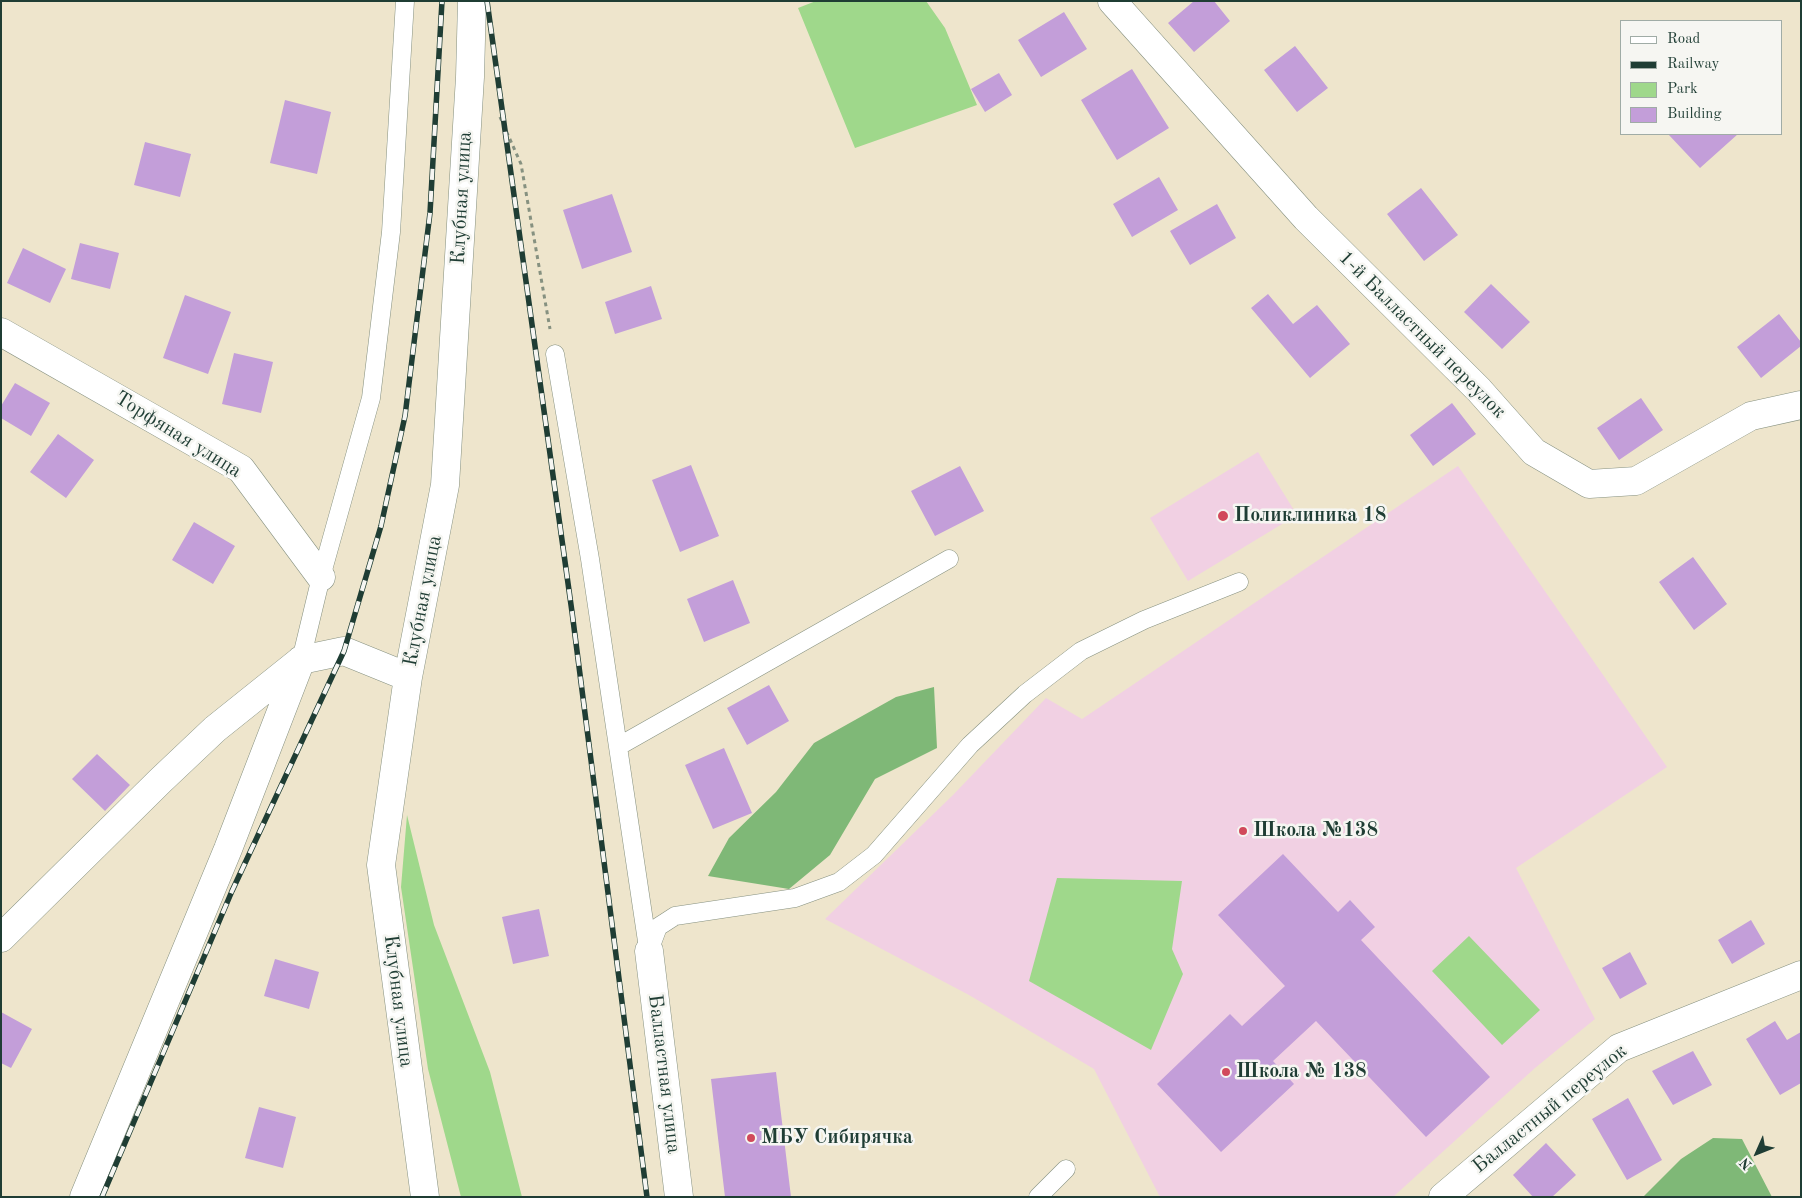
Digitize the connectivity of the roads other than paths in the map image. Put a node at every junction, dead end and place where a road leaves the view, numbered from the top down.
1 (405, 1) edge
2 (472, 1) edge
3 (1112, 1) edge
4 (1, 332) edge
5 (555, 354) road end
6 (1801, 405) edge
7 (949, 559) dead end
8 (321, 577) junction
9 (1239, 582) dead end
10 (301, 660) junction
11 (408, 677) junction
12 (619, 746) junction
13 (1, 938) edge
14 (648, 951) junction
15 (1801, 974) edge
16 (1066, 1169) dead end
17 (84, 1197) edge
18 (425, 1197) edge
19 (679, 1197) edge
20 (1038, 1197) edge
21 (1444, 1197) edge

1 - 8 lane
2 - 11 street, Клубная улица
3 - 6 street, 1-й Балластный переулок
4 - 8 street, Торфяная улица
5 - 12 lane
7 - 12 lane
8 - 10 lane
9 - 14 lane
10 - 11 street
10 - 13 street
10 - 17 street
11 - 18 street, Клубная улица
12 - 14 lane
14 - 19 street, Балластная улица
15 - 21 street, Балластный переулок
16 - 20 lane

